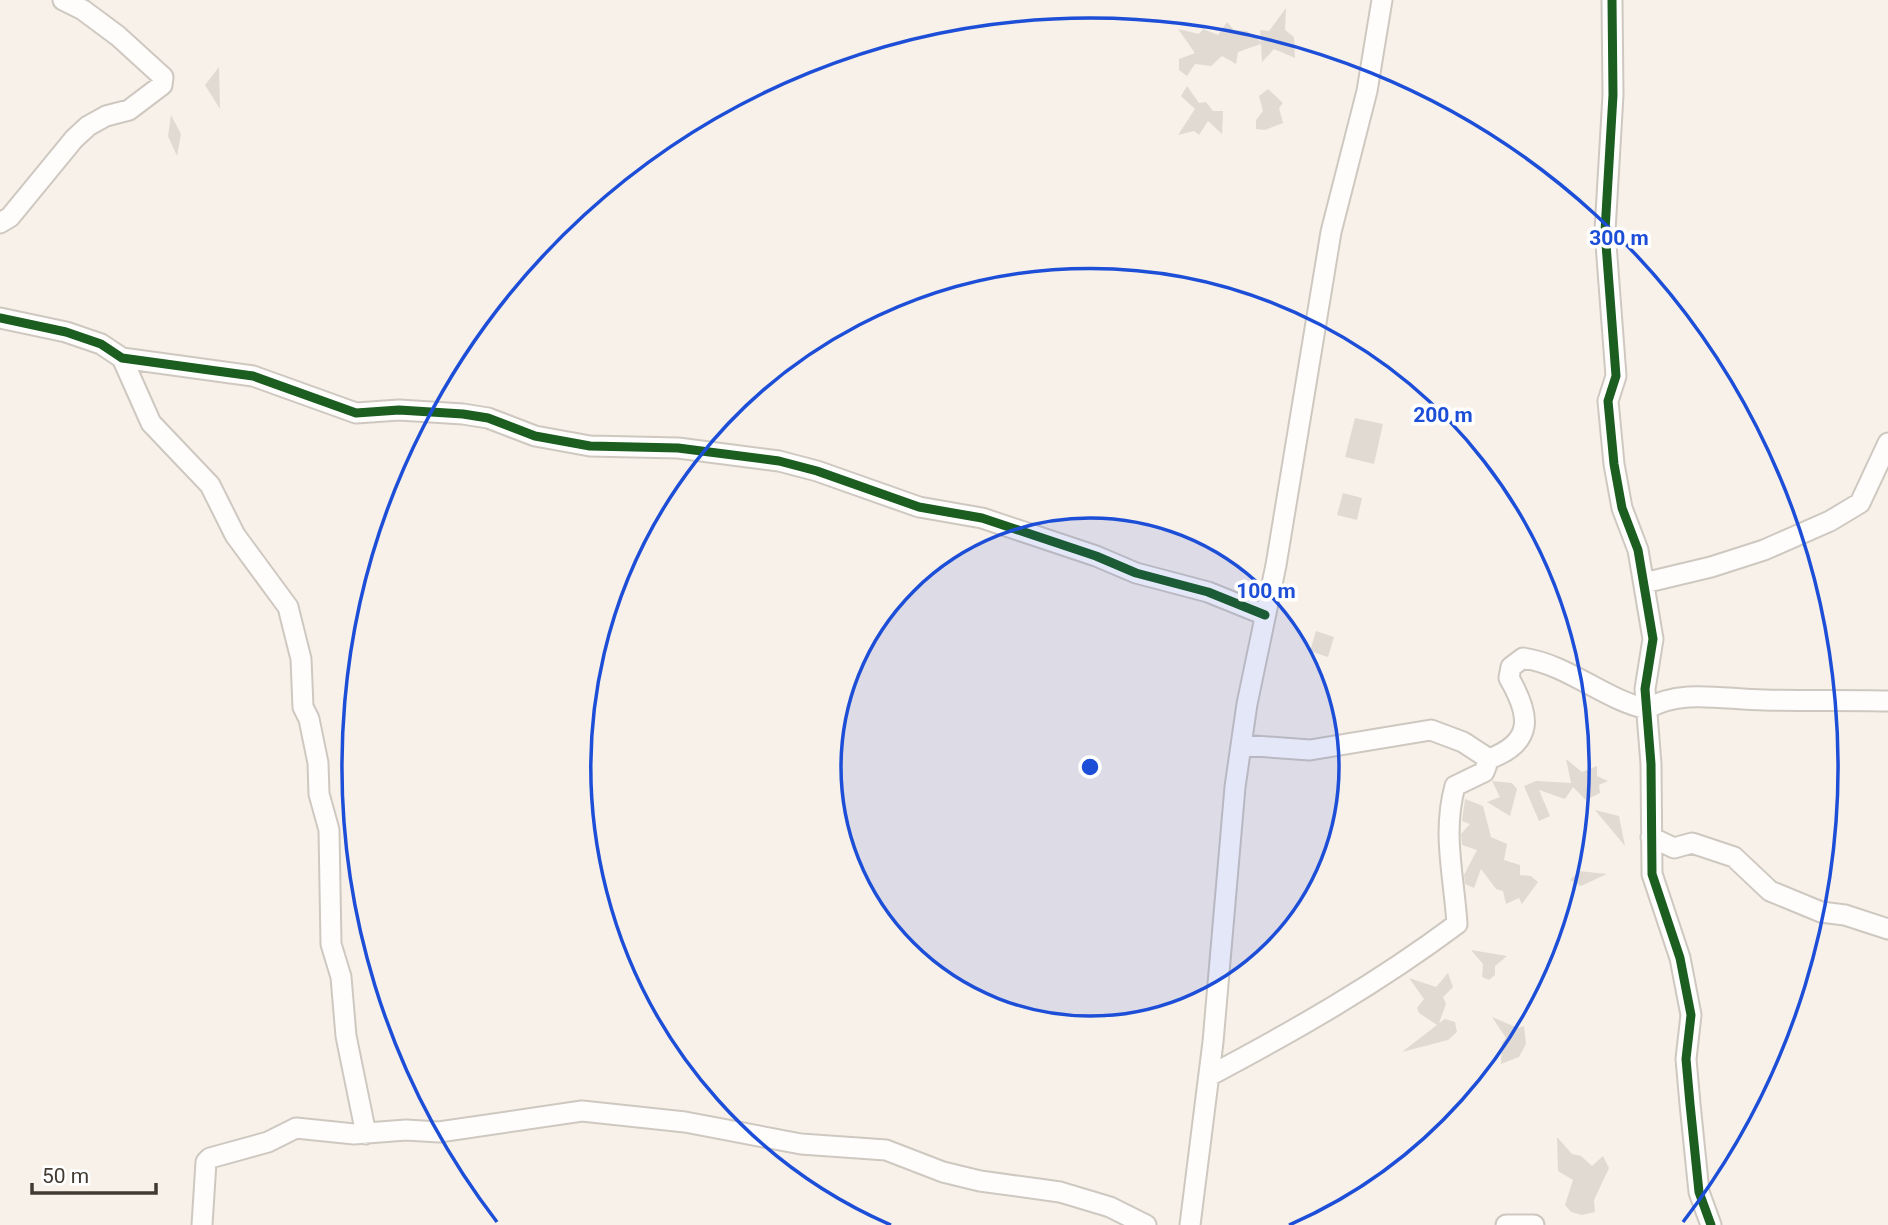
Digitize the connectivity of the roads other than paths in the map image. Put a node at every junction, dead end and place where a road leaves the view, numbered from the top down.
1 (63, 0) edge
2 (1382, 0) edge
3 (1612, 0) edge
4 (0, 223) edge
5 (0, 318) edge
6 (122, 358) junction
7 (1888, 443) edge
8 (1644, 583) junction
9 (1265, 615) junction
10 (1888, 701) edge
11 (1647, 709) junction
12 (1241, 745) junction
13 (1489, 759) junction
14 (1651, 837) junction
15 (1888, 929) edge
16 (1209, 1076) junction
17 (366, 1134) junction
18 (202, 1225) edge
19 (1146, 1225) edge
20 (1190, 1225) edge
21 (1506, 1225) edge
22 (1534, 1225) edge
23 (1711, 1225) edge

1 - 4 street
2 - 9 street
3 - 8 street
5 - 6 street
6 - 9 street
6 - 17 street
7 - 8 street
8 - 11 street
9 - 12 street
10 - 11 street
11 - 13 street
11 - 14 street
12 - 13 street
12 - 16 street
13 - 16 street
14 - 15 street
14 - 23 street
16 - 20 street
17 - 18 street
17 - 19 street
21 - 22 street

